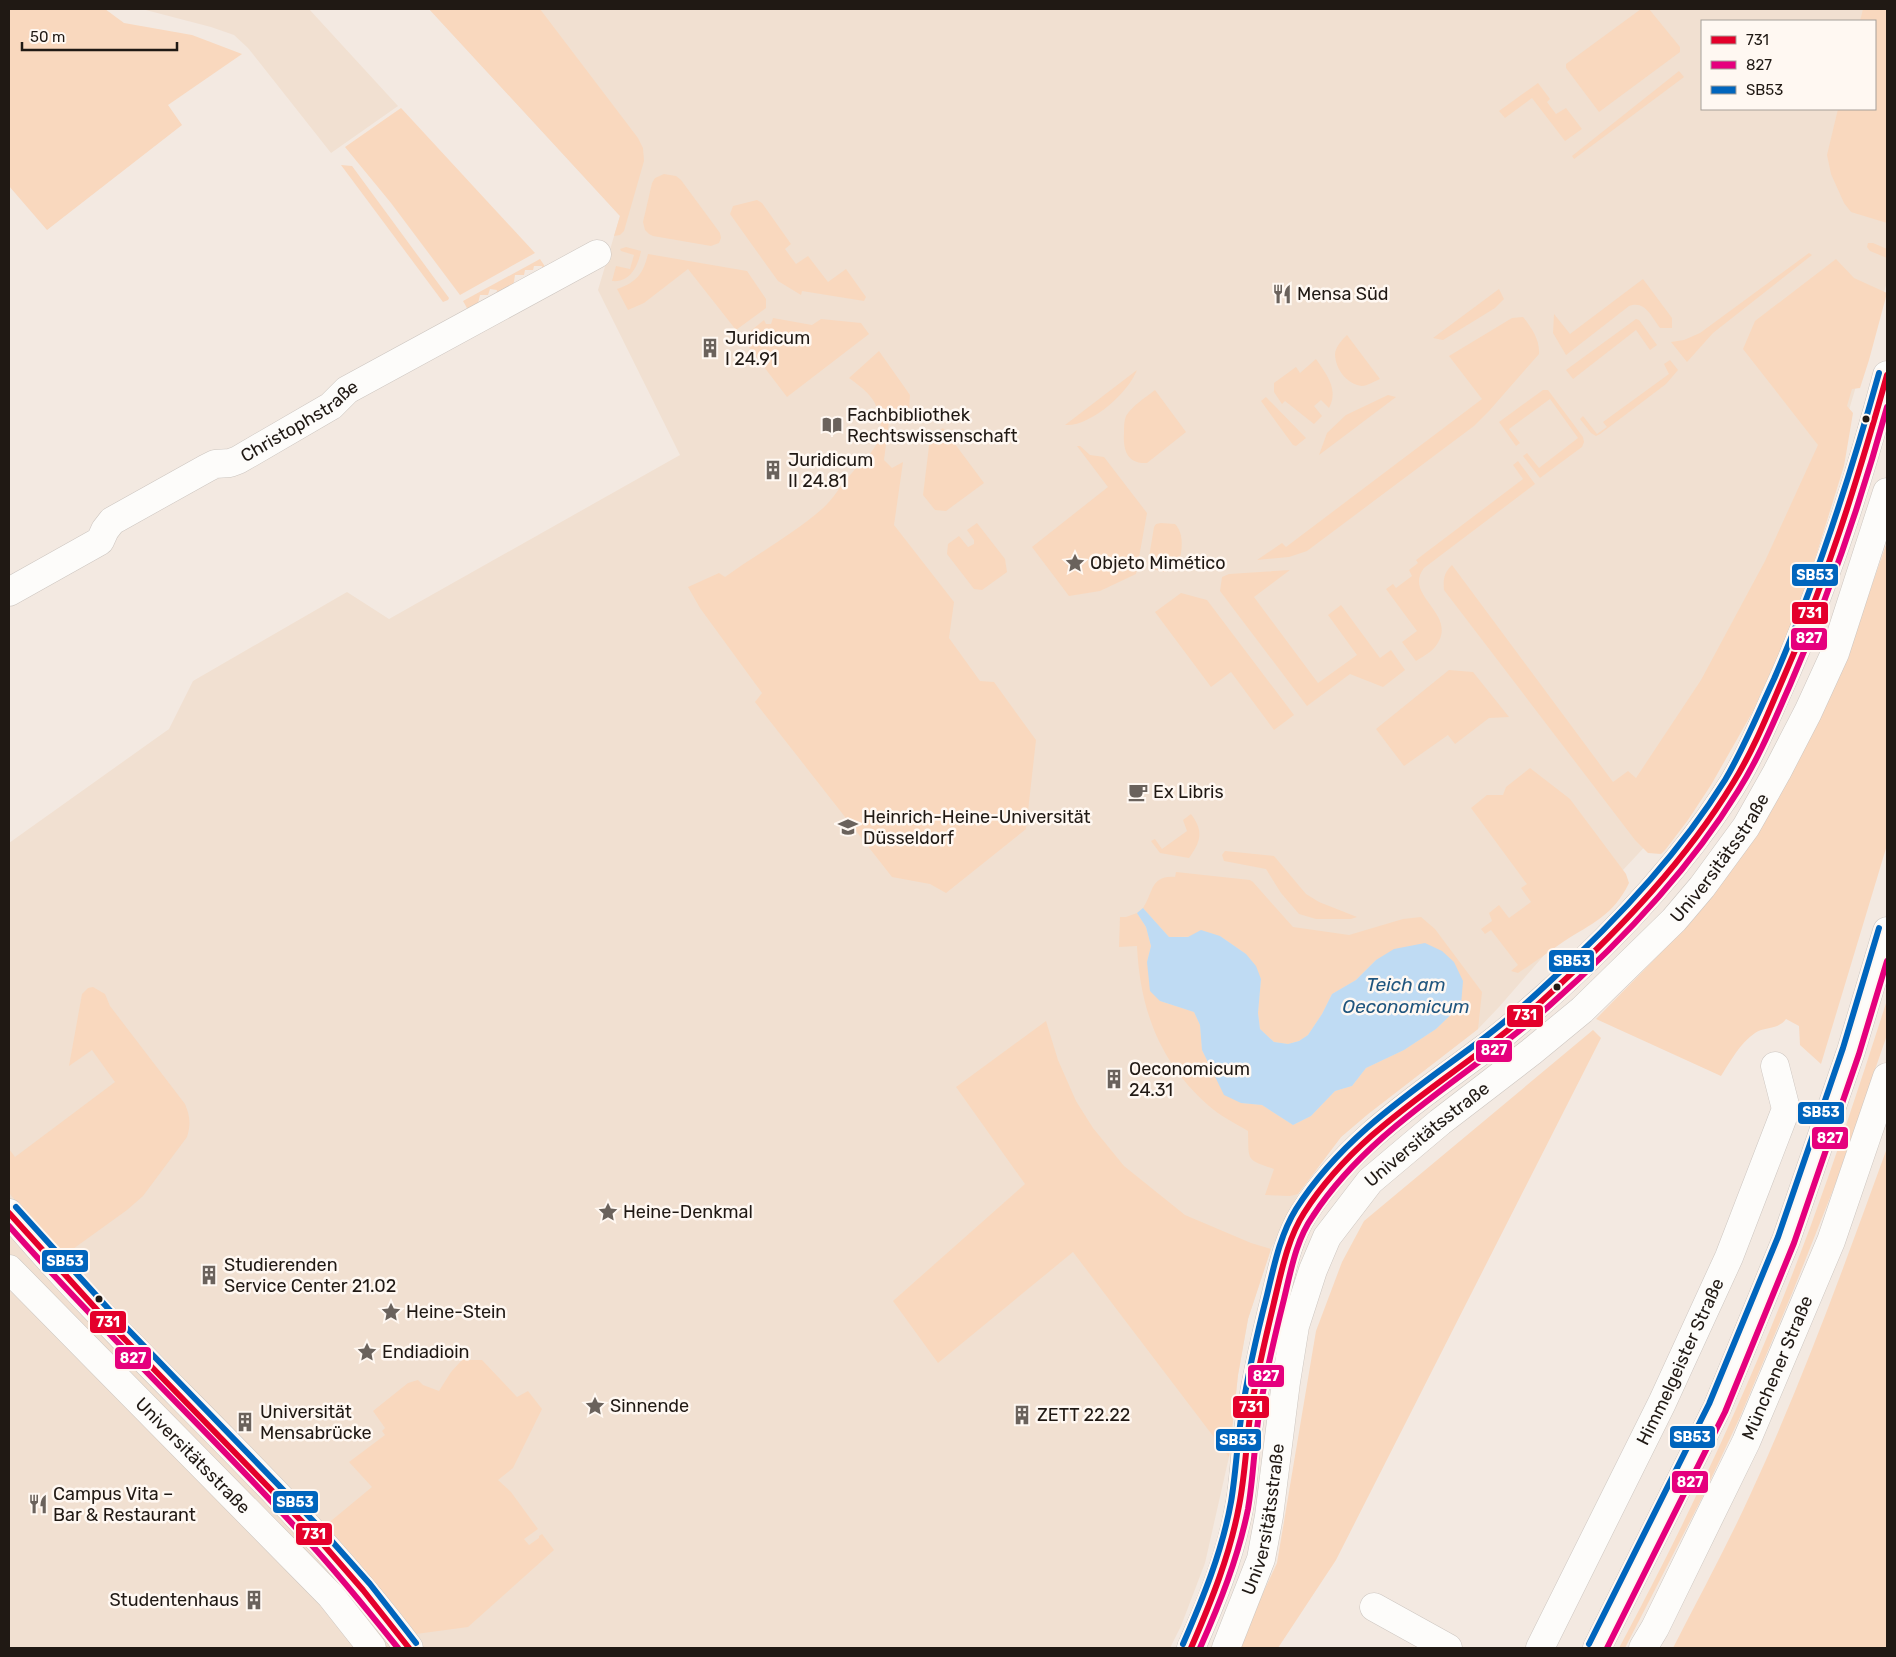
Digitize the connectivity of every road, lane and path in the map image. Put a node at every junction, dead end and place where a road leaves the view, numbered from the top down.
1 (597, 254) dead end
2 (1887, 375) edge
3 (1887, 492) edge
4 (9, 592) edge
5 (1887, 931) edge
6 (1775, 1066) dead end
7 (1887, 1077) edge
8 (9, 1213) edge
9 (9, 1269) edge
10 (1374, 1607) dead end
11 (405, 1647) edge
12 (372, 1648) edge
13 (1191, 1648) edge
14 (1226, 1648) edge
15 (1448, 1648) edge
16 (1540, 1648) edge
17 (1598, 1648) edge
18 (1643, 1648) edge

1 - 4 main road, Christophstraße
2 - 13 main road, Universitätsstraße
3 - 14 main road, Universitätsstraße
5 - 17 main road
6 - 16 main road, Himmelgeister Straße
7 - 18 main road, Münchener Straße
8 - 11 main road, Universitätsstraße
9 - 12 main road, Universitätsstraße
10 - 15 main road

